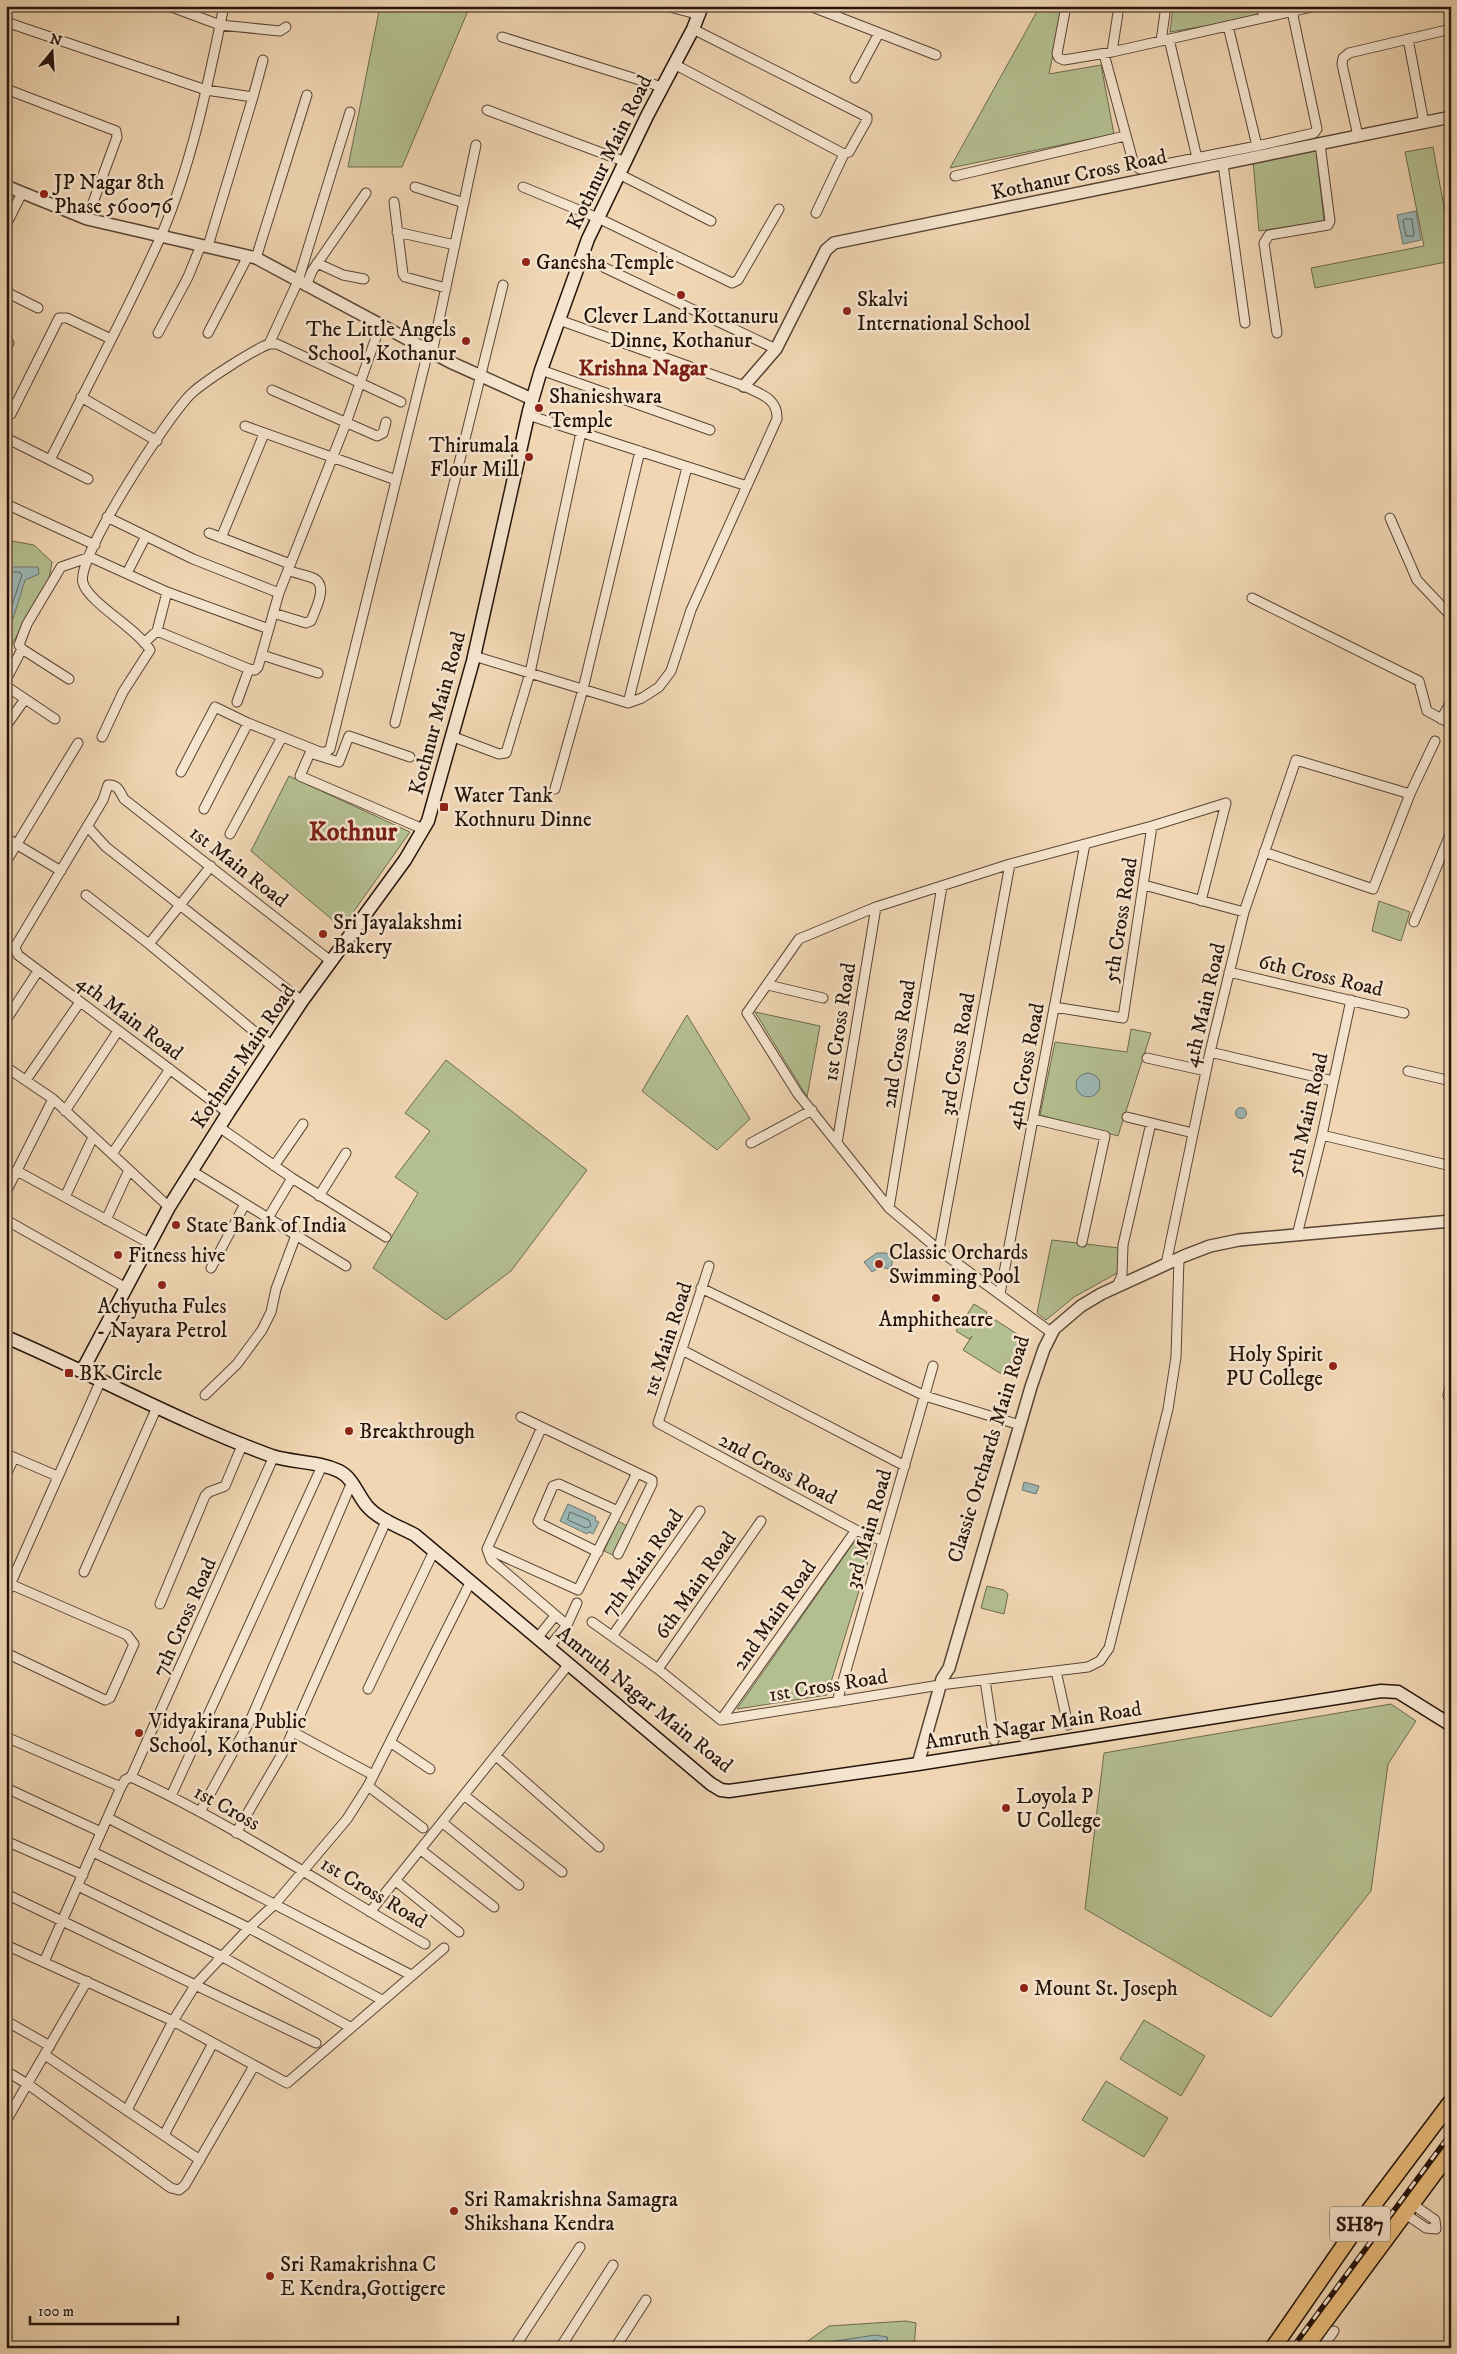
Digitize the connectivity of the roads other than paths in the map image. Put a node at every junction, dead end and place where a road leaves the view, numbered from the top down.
1 (169, 6) edge
2 (224, 6) edge
3 (666, 6) edge
4 (810, 6) edge
5 (1066, 6) edge
6 (1119, 6) edge
7 (1166, 6) edge
8 (1265, 6) edge
9 (1316, 6) edge
10 (701, 10) edge
11 (1292, 11) junction
12 (1262, 18) junction
13 (6, 22) edge
14 (220, 25) junction
15 (1228, 26) junction
16 (286, 28) dead end
17 (693, 30) junction
18 (1451, 30) edge
19 (879, 33) junction
20 (502, 37) dead end
21 (1408, 39) junction
22 (1165, 40) junction
23 (1108, 53) junction
24 (936, 55) dead end
25 (263, 60) dead end
26 (674, 64) junction
27 (856, 78) dead end
28 (662, 87) junction
29 (6, 89) edge
30 (206, 90) junction
31 (307, 95) dead end
32 (253, 97) junction
33 (487, 110) dead end
34 (350, 112) dead end
35 (1451, 117) edge
36 (1424, 123) junction
37 (1126, 136) junction
38 (1358, 136) junction
39 (1320, 144) junction
40 (476, 145) dead end
41 (1257, 146) junction
42 (844, 154) junction
43 (1197, 158) junction
44 (626, 162) junction
45 (1223, 164) junction
46 (620, 174) junction
47 (955, 176) dead end
48 (6, 186) edge
49 (414, 187) dead end
50 (523, 187) dead end
51 (22, 193) junction
52 (366, 193) dead end
53 (394, 202) dead end
54 (464, 203) junction
55 (779, 209) dead end
56 (816, 213) dead end
57 (87, 218) junction
58 (598, 218) junction
59 (711, 221) dead end
60 (6, 225) edge
61 (397, 232) junction
62 (161, 235) junction
63 (455, 245) junction
64 (204, 246) junction
65 (252, 257) junction
66 (582, 257) junction
67 (318, 264) junction
68 (364, 279) dead end
69 (302, 284) junction
70 (502, 285) dead end
71 (446, 288) junction
72 (6, 292) edge
73 (38, 308) dead end
74 (559, 320) junction
75 (1245, 323) dead end
76 (380, 326) junction
77 (158, 333) dead end
78 (208, 333) dead end
79 (1277, 333) dead end
80 (111, 339) junction
81 (269, 344) junction
82 (776, 349) junction
83 (430, 352) junction
84 (540, 370) junction
85 (479, 376) junction
86 (359, 382) junction
87 (744, 386) junction
88 (272, 390) dead end
89 (82, 397) junction
90 (532, 399) junction
91 (400, 402) dead end
92 (11, 414) dead end
93 (528, 415) junction
94 (386, 422) dead end
95 (346, 423) junction
96 (245, 426) dead end
97 (710, 430) dead end
98 (582, 432) junction
99 (264, 434) junction
100 (6, 438) edge
101 (157, 441) junction
102 (640, 451) junction
103 (331, 459) junction
104 (50, 460) junction
105 (687, 467) junction
106 (88, 479) dead end
107 (396, 480) junction
108 (747, 486) junction
109 (6, 504) edge
110 (107, 517) junction
111 (1390, 518) dead end
112 (209, 533) dead end
113 (146, 536) junction
114 (221, 538) junction
115 (95, 545) junction
116 (86, 558) junction
117 (289, 567) junction
118 (127, 573) junction
119 (167, 592) junction
120 (279, 593) junction
121 (1252, 598) dead end
122 (273, 612) junction
123 (1451, 616) edge
124 (269, 628) junction
125 (157, 631) junction
126 (144, 643) junction
127 (22, 649) junction
128 (262, 655) junction
129 (474, 656) junction
130 (249, 670) junction
131 (318, 673) dead end
132 (530, 673) junction
133 (69, 679) dead end
134 (6, 680) edge
135 (6, 686) edge
136 (583, 689) junction
137 (25, 699) junction
138 (237, 702) dead end
139 (1451, 702) edge
140 (628, 703) junction
141 (55, 719) dead end
142 (1441, 719) junction
143 (248, 723) junction
144 (395, 723) dead end
145 (1451, 724) edge
146 (6, 726) edge
147 (451, 736) junction
148 (102, 737) dead end
149 (282, 737) junction
150 (1435, 741) dead end
151 (78, 743) dead end
152 (410, 757) dead end
153 (181, 772) dead end
154 (555, 789) dead end
155 (1410, 794) junction
156 (204, 809) dead end
157 (87, 826) junction
158 (1152, 826) junction
159 (424, 829) junction
160 (1451, 832) edge
161 (230, 834) dead end
162 (6, 838) edge
163 (16, 844) junction
164 (1085, 844) junction
165 (1264, 852) junction
166 (6, 862) edge
167 (1010, 864) junction
168 (211, 866) junction
169 (61, 871) junction
170 (1144, 885) junction
171 (942, 886) junction
172 (86, 895) dead end
173 (1201, 901) junction
174 (181, 905) junction
175 (876, 907) junction
176 (1244, 912) junction
177 (1414, 922) dead end
178 (6, 943) edge
179 (149, 944) junction
180 (15, 947) junction
181 (332, 962) junction
182 (38, 970) junction
183 (1229, 972) junction
184 (768, 985) junction
185 (823, 998) dead end
186 (1351, 1000) junction
187 (302, 1001) junction
188 (80, 1002) junction
189 (1054, 1007) junction
190 (1404, 1013) dead end
191 (6, 1020) edge
192 (118, 1031) junction
193 (272, 1046) junction
194 (1210, 1052) junction
195 (1147, 1058) dead end
196 (6, 1067) edge
197 (170, 1069) junction
198 (1206, 1071) junction
199 (1408, 1071) dead end
200 (26, 1080) junction
201 (1333, 1081) junction
202 (1451, 1081) edge
203 (53, 1099) junction
204 (812, 1110) junction
205 (65, 1111) junction
206 (228, 1112) junction
207 (1127, 1117) dead end
208 (1033, 1120) junction
209 (1151, 1123) junction
210 (303, 1124) dead end
211 (219, 1127) junction
212 (1193, 1133) junction
213 (1322, 1135) junction
214 (93, 1137) junction
215 (751, 1143) dead end
216 (837, 1143) junction
217 (346, 1153) dead end
218 (112, 1154) junction
219 (274, 1166) junction
220 (1451, 1166) edge
221 (129, 1170) junction
222 (17, 1171) junction
223 (192, 1172) junction
224 (292, 1178) junction
225 (6, 1192) edge
226 (319, 1196) junction
227 (65, 1197) junction
228 (245, 1204) junction
229 (169, 1207) junction
230 (890, 1208) junction
231 (1451, 1214) edge
232 (268, 1218) junction
233 (6, 1220) edge
234 (106, 1220) junction
235 (1451, 1222) edge
236 (1298, 1232) junction
237 (296, 1235) junction
238 (386, 1237) dead end
239 (1082, 1242) dead end
240 (149, 1243) junction
241 (939, 1250) junction
242 (1171, 1259) junction
243 (346, 1266) dead end
244 (709, 1266) dead end
245 (210, 1268) dead end
246 (1119, 1281) junction
247 (126, 1288) junction
248 (701, 1288) junction
249 (1000, 1294) junction
250 (1049, 1330) junction
251 (6, 1338) edge
252 (682, 1350) junction
253 (933, 1366) dead end
254 (82, 1371) junction
255 (101, 1380) junction
256 (1451, 1384) edge
257 (206, 1394) dead end
258 (925, 1396) junction
259 (1451, 1402) edge
260 (156, 1407) junction
261 (521, 1416) dead end
262 (658, 1423) joint
263 (1017, 1424) junction
264 (542, 1427) junction
265 (243, 1443) junction
266 (10, 1456) edge
267 (274, 1456) junction
268 (322, 1466) junction
269 (905, 1466) junction
270 (637, 1473) junction
271 (6, 1475) edge
272 (57, 1476) junction
273 (352, 1482) junction
274 (700, 1511) dead end
275 (618, 1512) junction
276 (387, 1519) junction
277 (761, 1522) dead end
278 (856, 1530) junction
279 (883, 1541) junction
280 (486, 1549) junction
281 (598, 1552) junction
282 (433, 1553) junction
283 (618, 1554) dead end
284 (84, 1572) dead end
285 (470, 1580) junction
286 (10, 1584) junction
287 (6, 1594) edge
288 (578, 1603) dead end
289 (160, 1604) dead end
290 (556, 1616) junction
291 (592, 1622) dead end
292 (566, 1626) junction
293 (613, 1636) junction
294 (538, 1637) junction
295 (549, 1647) junction
296 (6, 1653) edge
297 (1100, 1661) joint
298 (569, 1664) junction
299 (658, 1669) junction
300 (1056, 1671) junction
301 (985, 1680) junction
302 (941, 1682) junction
303 (368, 1689) dead end
304 (837, 1702) junction
305 (721, 1720) junction
306 (1068, 1725) dead end
307 (1451, 1725) edge
308 (293, 1732) junction
309 (6, 1737) edge
310 (994, 1740) dead end
311 (390, 1742) junction
312 (496, 1756) junction
313 (918, 1764) junction
314 (430, 1769) dead end
315 (373, 1775) junction
316 (131, 1778) junction
317 (368, 1786) junction
318 (121, 1787) junction
319 (6, 1788) edge
320 (172, 1796) junction
321 (465, 1796) junction
322 (200, 1812) junction
323 (108, 1818) junction
324 (443, 1823) junction
325 (423, 1828) dead end
326 (101, 1832) junction
327 (236, 1833) junction
328 (6, 1840) edge
329 (600, 1847) dead end
330 (421, 1850) junction
331 (93, 1852) junction
332 (304, 1871) junction
333 (562, 1872) dead end
334 (83, 1875) junction
335 (396, 1881) junction
336 (519, 1885) dead end
337 (78, 1886) junction
338 (6, 1894) edge
339 (276, 1904) junction
340 (494, 1907) dead end
341 (370, 1912) junction
342 (63, 1920) junction
343 (248, 1928) junction
344 (460, 1932) dead end
345 (425, 1944) dead end
346 (6, 1945) edge
347 (444, 1948) dead end
348 (221, 1956) junction
349 (44, 1962) junction
350 (411, 1975) junction
351 (87, 1981) junction
352 (196, 1984) junction
353 (382, 2000) junction
354 (6, 2021) edge
355 (173, 2021) junction
356 (350, 2027) junction
357 (213, 2043) junction
358 (316, 2043) dead end
359 (47, 2051) junction
360 (254, 2066) junction
361 (6, 2071) edge
362 (29, 2085) junction
363 (1451, 2102) edge
364 (127, 2110) junction
365 (6, 2121) edge
366 (164, 2135) junction
367 (1451, 2151) edge
368 (200, 2160) junction
369 (580, 2247) dead end
370 (613, 2265) dead end
371 (646, 2300) dead end
372 (1334, 2332) dead end
373 (514, 2348) edge
374 (560, 2348) edge
375 (615, 2348) edge
376 (1273, 2348) edge
377 (1305, 2348) edge
378 (1322, 2348) edge

1 - 14 street
2 - 14 street
3 - 10 street
4 - 19 street
5 - 23 street
6 - 23 street
7 - 22 street
8 - 12 street
9 - 11 street
10 - 17 main road, Kothnur Main Road
11 - 12 street
11 - 41 street
12 - 15 street
13 - 30 street
14 - 16 street
14 - 30 street
15 - 22 street
15 - 41 street
17 - 26 main road, Kothnur Main Road
17 - 42 street
18 - 21 street
19 - 24 street
19 - 27 street
20 - 28 street
21 - 36 street
21 - 38 street
22 - 23 street
22 - 43 street
23 - 37 street
25 - 32 street
26 - 28 main road, Kothnur Main Road
26 - 42 street
28 - 44 main road, Kothnur Main Road
29 - 57 street
30 - 32 street
30 - 62 street
31 - 65 street
32 - 64 street
33 - 44 street
34 - 69 street
35 - 36 street, Kothanur Cross Road
36 - 38 street, Kothanur Cross Road
37 - 43 street
37 - 47 street
38 - 39 street, Kothanur Cross Road
39 - 45 street, Kothanur Cross Road
39 - 79 street
40 - 54 street
41 - 43 street
42 - 56 street
44 - 46 main road, Kothnur Main Road
45 - 75 street
45 - 82 street, Kothanur Cross Road
46 - 58 main road, Kothnur Main Road
46 - 59 street
48 - 51 street
49 - 54 street
50 - 58 street
51 - 57 street
51 - 60 street
52 - 67 street
53 - 61 street
54 - 63 street
55 - 58 street
57 - 62 street
58 - 66 main road, Kothnur Main Road
61 - 63 street
61 - 71 street
62 - 64 street
62 - 80 street
63 - 71 street
64 - 65 street
64 - 77 street
65 - 69 street
65 - 78 street
66 - 74 main road, Kothnur Main Road
66 - 82 street
67 - 68 street
67 - 69 street
69 - 76 street
69 - 81 street
70 - 85 street
71 - 83 street
72 - 73 street
74 - 84 main road, Kothnur Main Road
74 - 87 street
76 - 83 street
76 - 86 street
80 - 89 street
80 - 92 street
81 - 86 street
81 - 101 street
82 - 87 street, Kothanur Cross Road
83 - 85 street
83 - 107 street
84 - 90 main road, Kothnur Main Road
84 - 97 street
85 - 90 street
85 - 144 street
86 - 91 street
86 - 95 street
87 - 108 street
88 - 95 street
89 - 101 street
89 - 104 street
90 - 93 main road, Kothnur Main Road
93 - 98 street
93 - 129 main road, Kothnur Main Road
94 - 95 street
95 - 103 street
96 - 99 street
98 - 102 street
98 - 132 street
99 - 103 street
99 - 114 street
100 - 104 street
101 - 110 street
102 - 105 street
102 - 136 street
103 - 107 street
103 - 117 street
104 - 106 street
105 - 108 street
105 - 140 street
107 - 149 street
108 - 140 street
109 - 115 street
110 - 113 street
110 - 115 street
111 - 123 street
112 - 114 street
113 - 118 street
113 - 120 street
114 - 117 street
115 - 116 street
116 - 118 street
116 - 126 street
116 - 127 street
117 - 120 street
117 - 122 street
118 - 119 street
119 - 124 street
119 - 125 street
120 - 122 street
121 - 142 street
122 - 124 street
124 - 128 street
125 - 126 street
125 - 130 street
126 - 148 street
127 - 133 street
127 - 134 street
128 - 130 street
128 - 131 street
129 - 132 street
129 - 147 main road, Kothnur Main Road
130 - 138 street
132 - 136 street
132 - 147 street
135 - 137 street
136 - 140 street
136 - 154 street
137 - 141 street
137 - 146 street
139 - 142 street
142 - 145 street
143 - 149 street
143 - 153 street
143 - 156 street
147 - 159 main road, Kothnur Main Road
149 - 161 street
150 - 155 street
151 - 163 street
152 - 159 street
155 - 165 street, 4th Main Road
155 - 165 street
157 - 168 street, 1st Main Road
157 - 169 street
157 - 174 street
158 - 164 street
158 - 170 street, 5th Cross Road
158 - 173 street
159 - 181 main road, Kothnur Main Road
160 - 177 street
162 - 163 street
163 - 166 street
163 - 169 street
164 - 167 street
164 - 189 street, 4th Cross Road
165 - 176 street, 4th Main Road
167 - 171 street
167 - 241 street, 3rd Cross Road
168 - 174 street
168 - 181 street, 1st Main Road
169 - 180 street
170 - 173 street
170 - 189 street, 5th Cross Road
171 - 175 street
171 - 230 street, 2nd Cross Road
172 - 179 street
173 - 176 street
174 - 179 street
174 - 187 street
175 - 184 street
175 - 216 street, 1st Cross Road
176 - 183 street, 4th Main Road
178 - 180 street
179 - 193 street
180 - 182 street, 4th Main Road
181 - 187 main road, Kothnur Main Road
182 - 188 street, 4th Main Road
182 - 191 street
183 - 186 street, 6th Cross Road
183 - 194 street, 4th Main Road
184 - 185 street
184 - 204 street
186 - 190 street, 6th Cross Road
186 - 201 street, 5th Main Road
187 - 193 main road, Kothnur Main Road
188 - 192 street, 4th Main Road
188 - 200 street
189 - 208 street, 4th Cross Road
192 - 197 street, 4th Main Road
192 - 205 street
193 - 206 main road, Kothnur Main Road
194 - 198 street, 4th Main Road
194 - 201 street
195 - 198 street
196 - 200 street
197 - 206 street, 4th Main Road
197 - 218 street
198 - 212 street, 4th Main Road
199 - 202 street
200 - 203 street
201 - 213 street, 5th Main Road
203 - 205 street
203 - 222 street
204 - 215 street
204 - 216 street
205 - 214 street
206 - 211 main road, Kothnur Main Road
207 - 209 street
208 - 239 street
208 - 249 street, 4th Cross Road
209 - 212 street
209 - 246 street
210 - 219 street
211 - 219 street
211 - 223 main road, Kothnur Main Road
212 - 242 street, 4th Main Road
213 - 220 street
213 - 236 street, 5th Main Road
214 - 218 street
214 - 227 street
216 - 230 street
217 - 226 street
218 - 221 street
219 - 224 street
221 - 229 street
221 - 234 street
222 - 225 street
222 - 227 street
223 - 228 street
223 - 229 main road, Kothnur Main Road
224 - 226 street
224 - 232 street
226 - 238 street
227 - 234 street
228 - 232 street
228 - 245 street
229 - 240 main road, Kothnur Main Road
230 - 241 street
231 - 236 street, Classic Orchards Main Road
232 - 237 street
233 - 247 street
234 - 240 street
235 - 236 street, Classic Orchards Main Road
236 - 242 street, Classic Orchards Main Road
237 - 243 street
237 - 257 street
240 - 247 main road, Kothnur Main Road
241 - 249 street
242 - 246 street, Classic Orchards Main Road
242 - 297 street, 4th Main Road
244 - 248 street, 1st Main Road
246 - 250 street, Classic Orchards Main Road
247 - 254 main road, Kothnur Main Road
248 - 252 street, 1st Main Road
248 - 258 street
249 - 250 street
250 - 263 street, Classic Orchards Main Road
251 - 254 main road, Amruth Nagar Main Road
252 - 262 street, 1st Main Road
252 - 269 street
253 - 258 street, 3rd Main Road
254 - 255 main road, Amruth Nagar Main Road
255 - 260 main road, Amruth Nagar Main Road
255 - 272 street
256 - 259 street
258 - 263 street
258 - 269 street, 3rd Main Road
260 - 265 main road, Amruth Nagar Main Road
260 - 284 street
261 - 264 street
262 - 278 street, 2nd Cross Road
263 - 302 street, Classic Orchards Main Road
264 - 270 street
264 - 280 street
265 - 267 main road, Amruth Nagar Main Road
265 - 289 street
266 - 271 street
266 - 272 street
267 - 268 main road, Amruth Nagar Main Road
267 - 316 street, 7th Cross Road
268 - 273 main road, Amruth Nagar Main Road
268 - 320 street
269 - 279 street, 3rd Main Road
270 - 275 street
270 - 283 street
272 - 286 street
273 - 276 main road, Amruth Nagar Main Road
273 - 322 street
274 - 293 street, 7th Main Road
275 - 281 street
275 - 281 street
276 - 282 main road, Amruth Nagar Main Road
276 - 308 street
277 - 299 street, 6th Main Road
278 - 279 street, 2nd Cross Road
278 - 305 street, 2nd Main Road
279 - 304 street, 3rd Main Road
280 - 281 street
280 - 290 street
282 - 285 main road, Amruth Nagar Main Road
282 - 303 street
285 - 294 main road, Amruth Nagar Main Road
285 - 311 street
286 - 287 street
286 - 296 street
288 - 292 street
290 - 292 street
290 - 294 street
291 - 293 street
292 - 295 street
293 - 299 street
294 - 295 main road, Amruth Nagar Main Road
295 - 298 main road, Amruth Nagar Main Road
297 - 300 street, 1st Cross Road
298 - 312 street
298 - 313 main road, Amruth Nagar Main Road
299 - 305 street
300 - 301 street, 1st Cross Road
300 - 306 street
301 - 302 street, 1st Cross Road
301 - 310 street
302 - 304 street, 1st Cross Road
302 - 313 street, Classic Orchards Main Road
304 - 305 street, 1st Cross Road
307 - 313 main road, Amruth Nagar Main Road
308 - 315 street
308 - 327 street
309 - 318 street
311 - 314 street
311 - 315 street
312 - 321 street
312 - 329 street
315 - 317 street
316 - 318 street, 7th Cross Road
316 - 320 street, 1st Cross
317 - 325 street
317 - 332 street
318 - 323 street
319 - 326 street
320 - 322 street, 1st Cross
321 - 324 street
321 - 333 street
322 - 327 street, 1st Cross
323 - 326 street
323 - 339 street
324 - 330 street
324 - 336 street
326 - 331 street
327 - 332 street, 1st Cross
328 - 334 street
330 - 335 street
330 - 340 street
331 - 334 street
331 - 343 street
332 - 339 street
332 - 341 street, 1st Cross Road
334 - 337 street
335 - 341 street
335 - 344 street
337 - 342 street
337 - 348 street
338 - 342 street
339 - 343 street
339 - 350 street
341 - 345 street, 1st Cross Road
342 - 349 street
342 - 352 street
343 - 348 street
343 - 353 street
346 - 349 street
347 - 350 street
348 - 352 street
348 - 356 street
349 - 351 street
350 - 353 street
351 - 355 street
351 - 359 street
352 - 355 street
352 - 358 street
353 - 356 street
354 - 359 street
355 - 357 street
355 - 364 street
356 - 360 street
357 - 360 street
357 - 366 street
359 - 362 street
359 - 364 street
360 - 368 street
361 - 362 street
362 - 365 street
362 - 368 street
363 - 376 main road, SH87
364 - 366 street
366 - 368 street
367 - 377 main road, SH87
369 - 373 street
370 - 374 street
371 - 375 street
372 - 378 street

